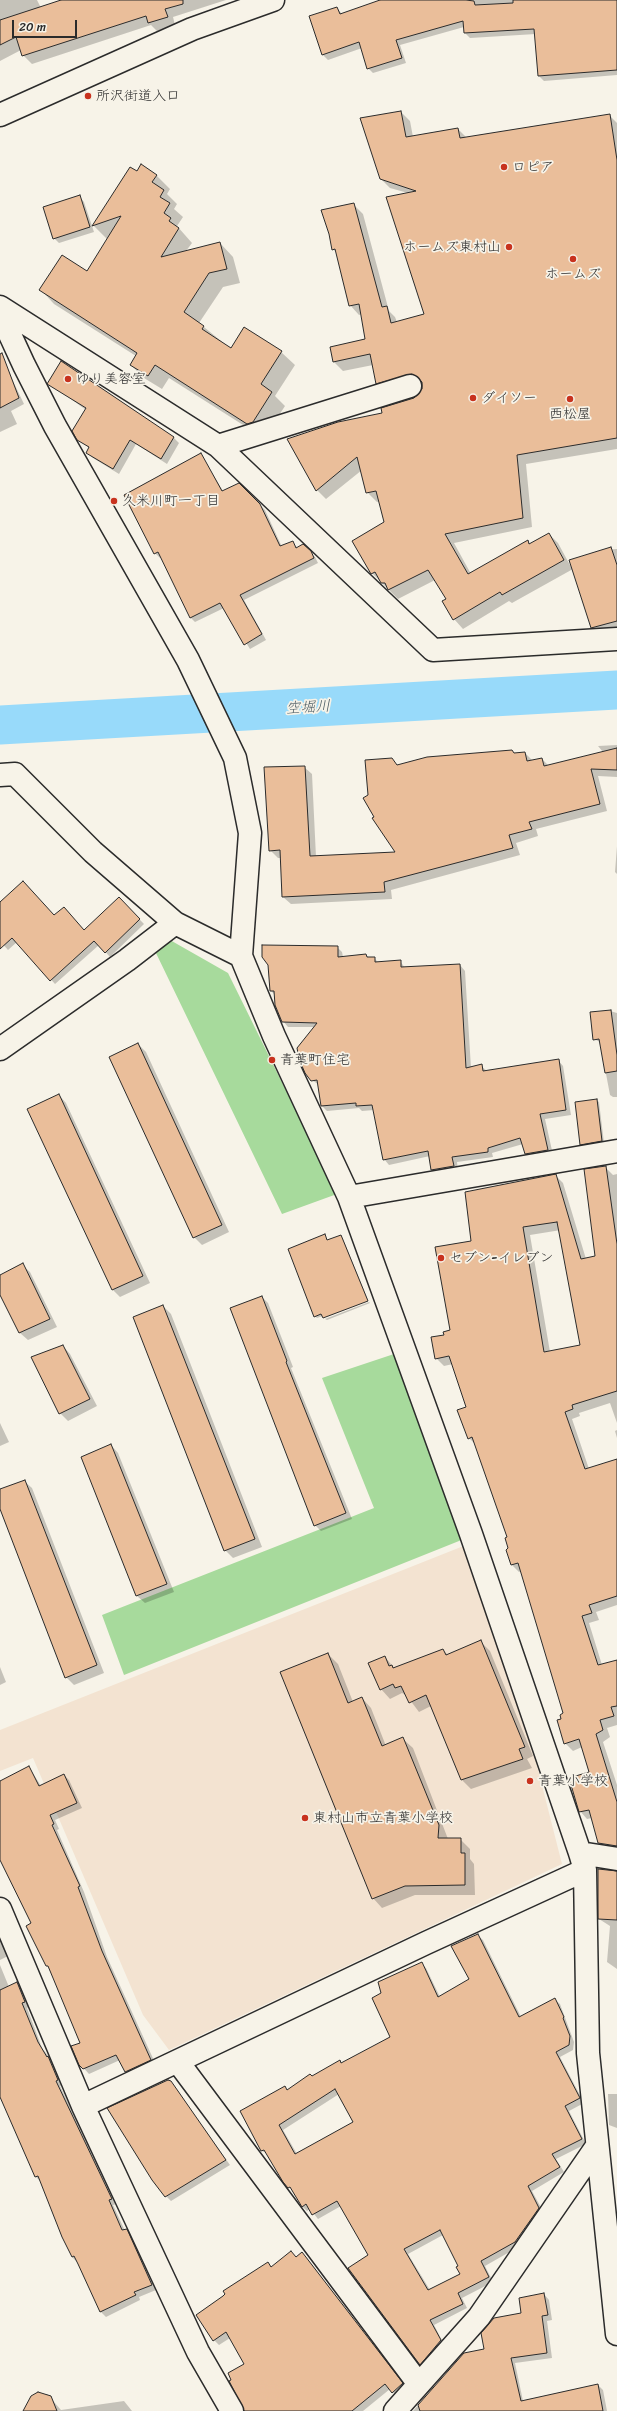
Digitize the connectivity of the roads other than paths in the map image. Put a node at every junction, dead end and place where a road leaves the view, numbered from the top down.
1 (273, 0) edge
2 (0, 115) edge
3 (0, 307) edge
4 (0, 313) edge
5 (410, 386) dead end
6 (218, 446) junction
7 (617, 638) edge
8 (0, 775) edge
9 (174, 923) junction
10 (241, 956) junction
11 (0, 1049) edge
12 (617, 1151) edge
13 (349, 1198) junction
14 (617, 1859) edge
15 (582, 1862) junction
16 (0, 1909) edge
17 (178, 2062) junction
18 (83, 2106) junction
19 (597, 2146) junction
20 (617, 2334) edge
21 (418, 2383) junction
22 (232, 2411) edge
23 (395, 2411) edge

1 - 2 street
3 - 6 street
4 - 10 street
5 - 6 street
6 - 7 street
8 - 9 street
9 - 10 street
9 - 11 street
10 - 13 street
12 - 13 street
13 - 15 street
14 - 15 street
15 - 17 street
15 - 19 street
16 - 18 street
17 - 18 street
17 - 21 street
18 - 22 street
19 - 20 street
19 - 21 street
21 - 23 street

